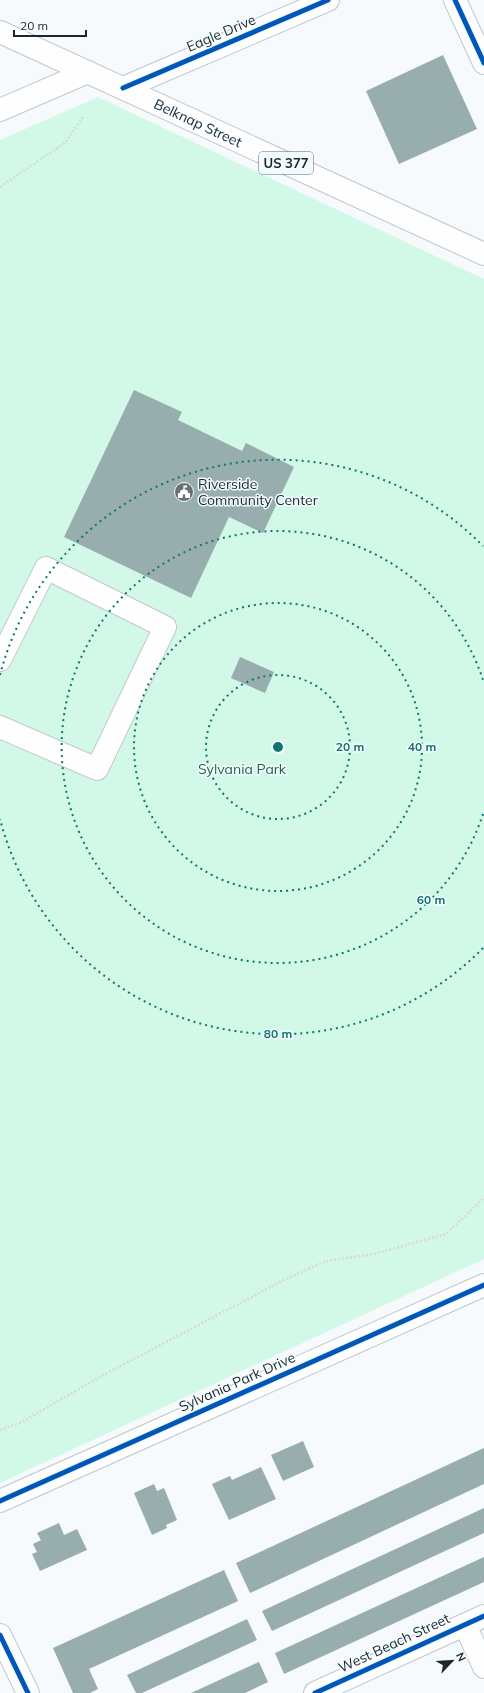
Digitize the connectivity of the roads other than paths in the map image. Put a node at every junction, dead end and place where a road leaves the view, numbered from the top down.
1 (328, 0) edge
2 (455, 0) edge
3 (0, 32) edge
4 (484, 63) edge
5 (88, 72) junction
6 (123, 88) junction
7 (0, 110) edge
8 (484, 254) edge
9 (0, 660) edge
10 (0, 727) edge
11 (484, 1285) edge
12 (0, 1501) edge
13 (484, 1616) edge
14 (465, 1625) junction
15 (0, 1635) edge
16 (484, 1667) edge
17 (28, 1693) edge
18 (315, 1693) edge

1 - 6 street, Eagle Drive
2 - 4 street
3 - 5 street, Belknap Street / US 377
5 - 6 street, Belknap Street / US 377
5 - 7 street
6 - 8 street, Belknap Street / US 377
9 - 10 street
11 - 12 street, Sylvania Park Drive
13 - 14 street, West Beach Street
14 - 16 street
14 - 18 street, West Beach Street
15 - 17 street

